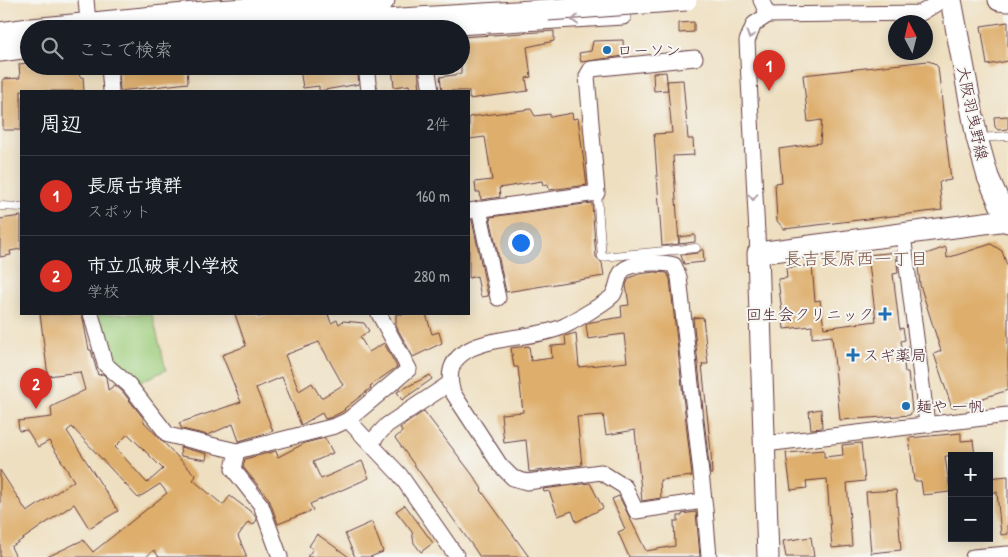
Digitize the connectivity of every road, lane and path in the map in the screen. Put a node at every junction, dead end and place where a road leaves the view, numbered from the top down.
1 (86, 0) edge
2 (384, 0) edge
3 (622, 0) edge
4 (686, 0) edge
5 (761, 0) edge
6 (942, 0) edge
7 (951, 0) edge
8 (999, 0) edge
9 (1008, 1) edge
10 (215, 5) edge
11 (341, 8) edge
12 (768, 15) junction
13 (88, 20) edge
14 (103, 20) edge
15 (281, 20) edge
16 (354, 20) edge
17 (470, 26) edge
18 (20, 30) edge
19 (0, 33) edge
20 (20, 48) edge
21 (0, 51) edge
22 (695, 58) dead end
23 (110, 75) edge
24 (367, 75) edge
25 (428, 75) edge
26 (111, 90) edge
27 (369, 90) edge
28 (431, 90) edge
29 (1008, 136) edge
30 (977, 138) junction
31 (597, 193) junction
32 (0, 206) edge
33 (20, 207) edge
34 (474, 210) edge
35 (1008, 221) edge
36 (903, 235) junction
37 (696, 248) dead end
38 (758, 254) junction
39 (498, 298) dead end
40 (91, 315) edge
41 (380, 315) edge
42 (450, 383) junction
43 (1008, 414) edge
44 (348, 420) junction
45 (927, 424) junction
46 (370, 443) junction
47 (765, 444) junction
48 (237, 451) junction
49 (703, 501) junction
50 (1008, 554) edge
51 (280, 557) edge
52 (457, 557) edge
53 (708, 557) edge
54 (768, 557) edge
55 (973, 557) edge

1 - 13 street
2 - 11 main road
3 -> 17 street
4 - 11 main road, bridge
5 - 12 street
6 - 12 street
7 - 30 main road, 大阪羽曳野線
8 - 9 main road
10 - 11 main road
10 - 14 main road
11 - 15 main road
11 - 16 street
12 -> 38 street
18 - 19 main road
20 - 21 main road
22 - 31 street
23 - 26 street
24 - 27 street
25 - 28 street
29 - 30 lane
30 - 35 main road, 大阪羽曳野線
31 - 34 street
31 - 37 lane
32 - 33 lane
34 - 39 street
35 - 36 main road
36 - 38 main road
36 - 45 street
38 - 47 main road
40 - 48 street
41 - 44 street
42 - 46 street
42 - 49 street
42 - 49 street
43 - 45 street
44 - 46 street
44 - 48 street
45 - 47 street
46 - 52 street
47 - 54 main road
48 - 51 street
49 - 53 street
50 - 55 street

